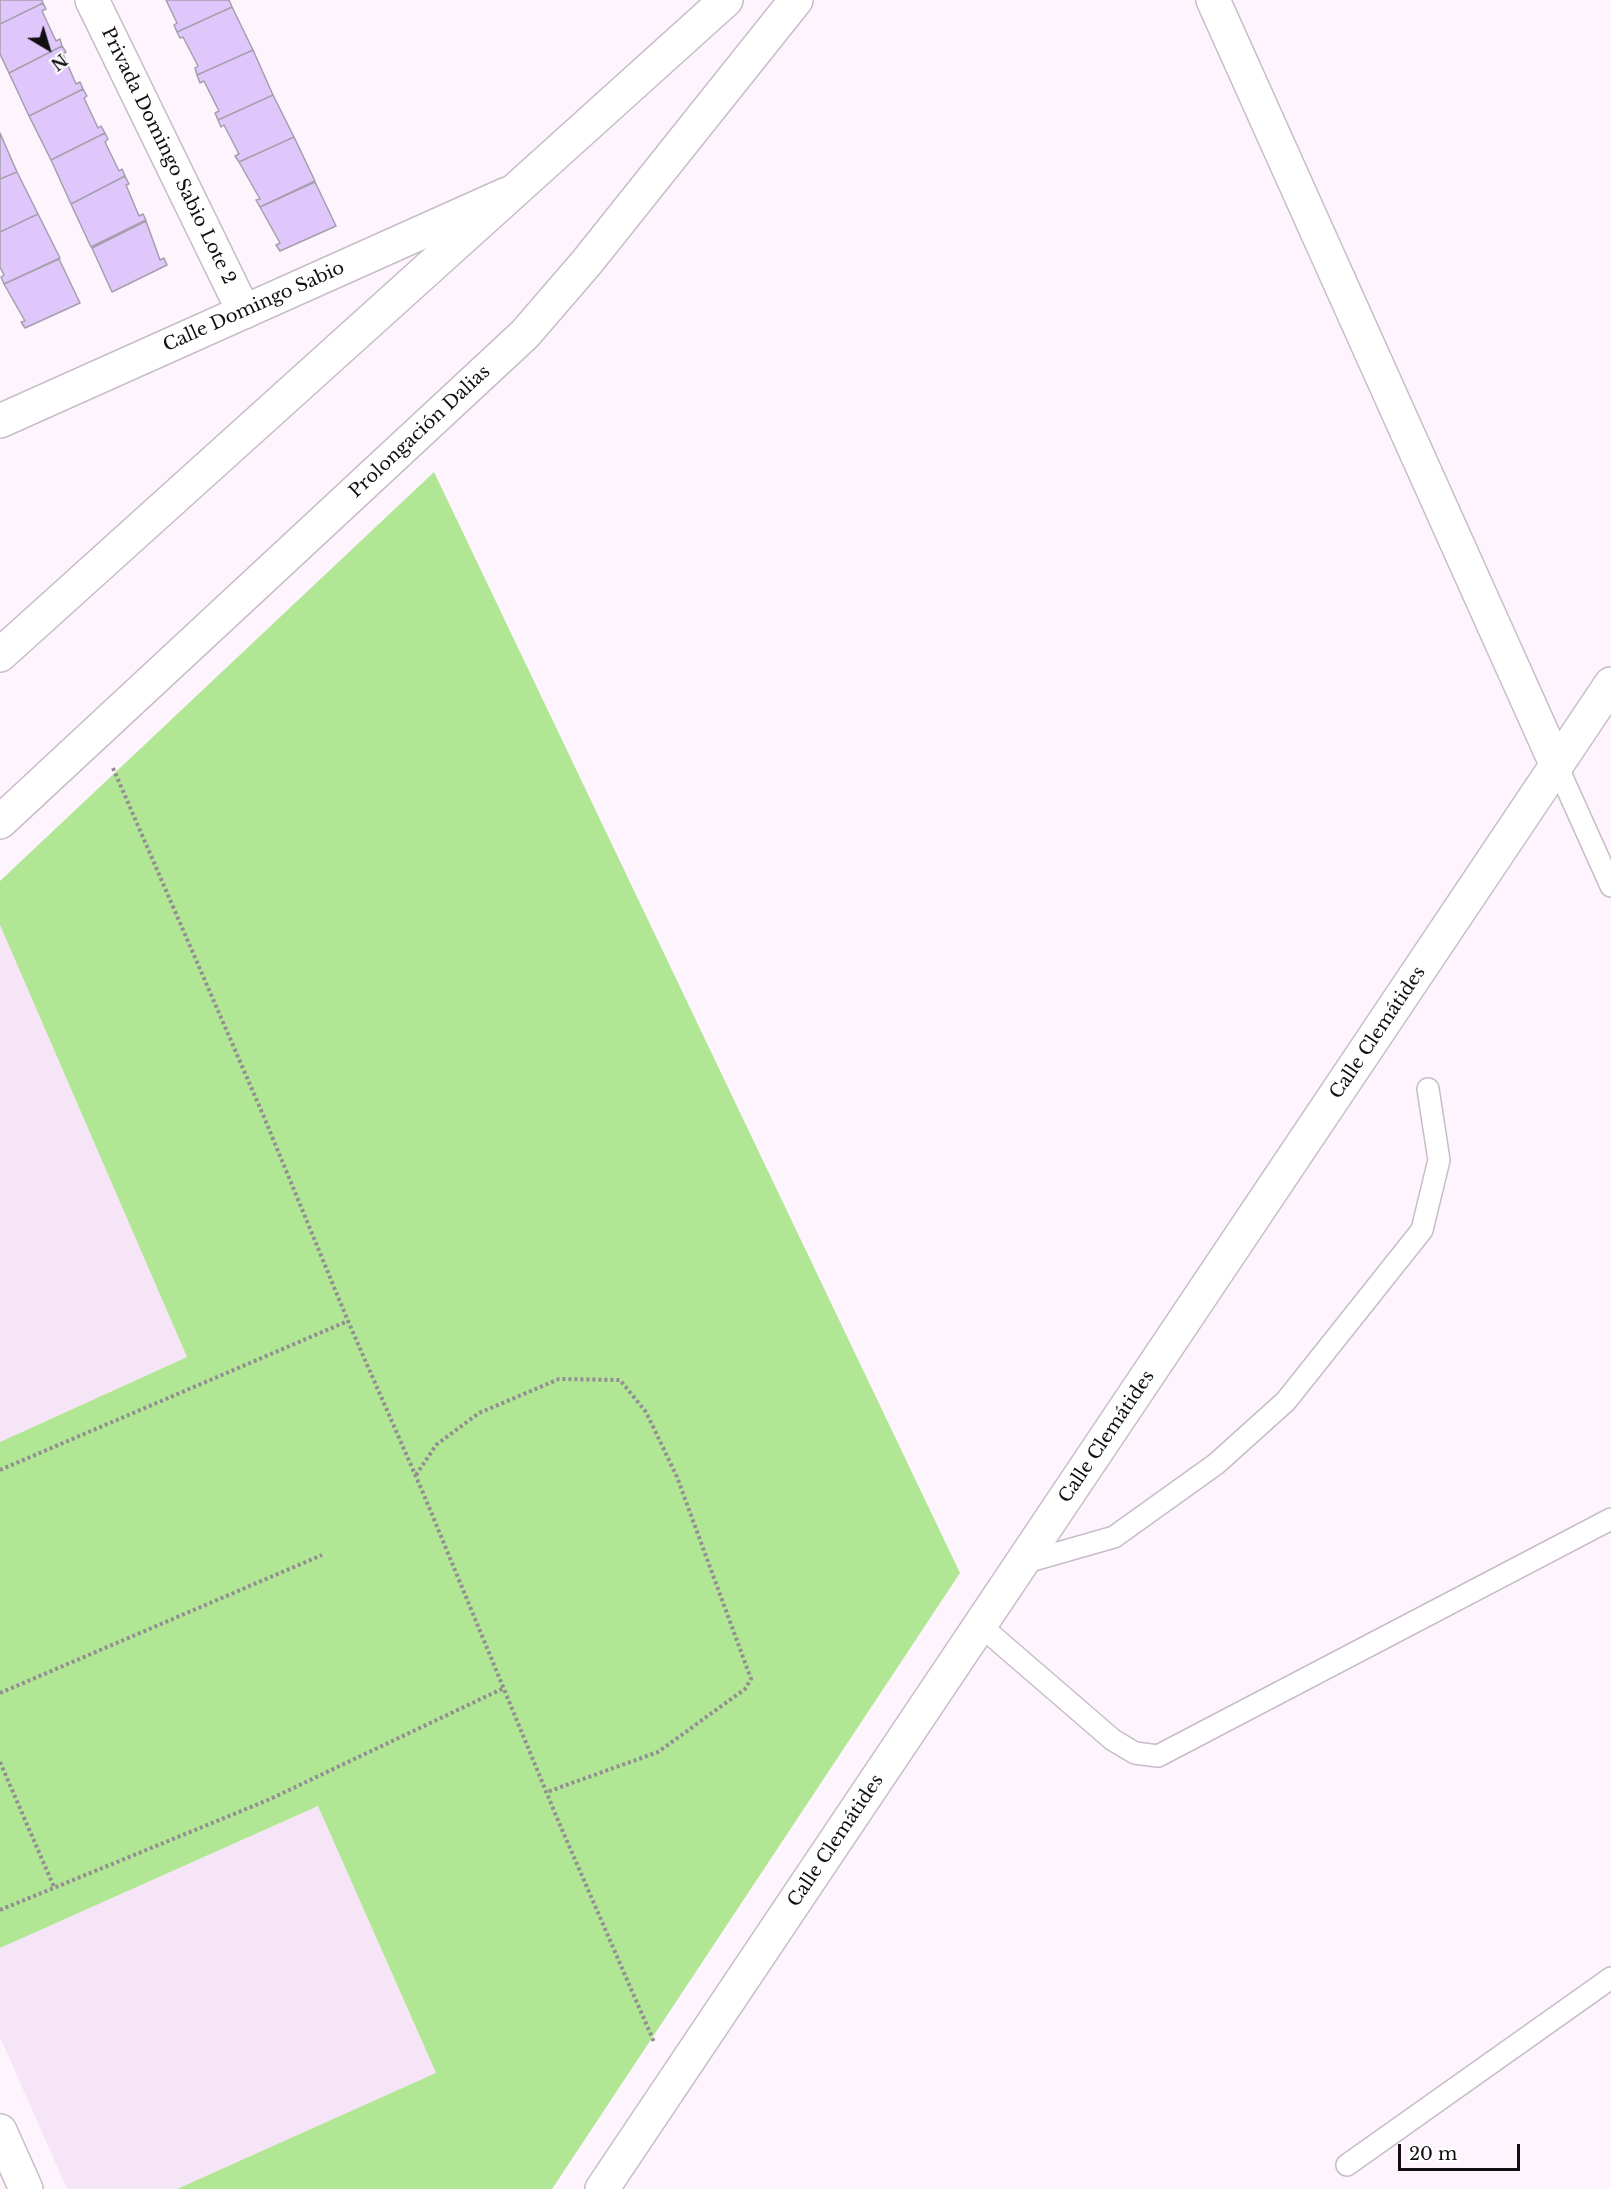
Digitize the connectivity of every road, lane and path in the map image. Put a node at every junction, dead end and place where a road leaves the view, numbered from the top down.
1 (92, 0) edge
2 (726, 0) edge
3 (796, 0) edge
4 (1213, 0) edge
5 (509, 193) junction
6 (244, 312) junction
7 (0, 421) edge
8 (0, 655) edge
9 (1611, 684) edge
10 (98, 731) junction
11 (1557, 766) junction
12 (0, 822) edge
13 (1611, 838) edge
14 (1598, 856) junction
15 (1611, 886) edge
16 (1428, 1089) dead end
17 (348, 1321) junction
18 (0, 1470) edge
19 (415, 1475) junction
20 (1611, 1519) edge
21 (322, 1556) dead end
22 (1023, 1563) junction
23 (981, 1626) junction
24 (504, 1688) junction
25 (0, 1693) edge
26 (0, 1762) edge
27 (547, 1792) junction
28 (54, 1887) junction
29 (0, 1910) edge
30 (1611, 1978) edge
31 (673, 2084) junction
32 (0, 2131) edge
33 (1347, 2166) dead end
34 (26, 2189) edge
35 (602, 2189) edge

1 - 6 main road, Privada Domingo Sabio Lote 2
2 - 5 main road
3 - 10 main road, Prolongación Dalias
4 - 11 main road
5 - 6 main road, Calle Domingo Sabio
5 - 8 main road
6 - 7 main road, Calle Domingo Sabio
9 - 11 main road, Calle Clemátides
10 - 12 main road, Prolongación Dalias
10 - 17 path
11 - 14 lane
11 - 22 main road, Calle Clemátides
13 - 14 lane
14 - 15 lane
16 - 22 lane
17 - 18 path
17 - 19 path
19 - 24 path
19 - 27 path
20 - 23 lane
21 - 25 path
22 - 23 main road, Calle Clemátides
23 - 31 main road, Calle Clemátides
24 - 27 path
24 - 28 path
26 - 28 path
27 - 31 path
28 - 29 path
30 - 33 lane
31 - 35 main road, Calle Clemátides
32 - 34 main road

